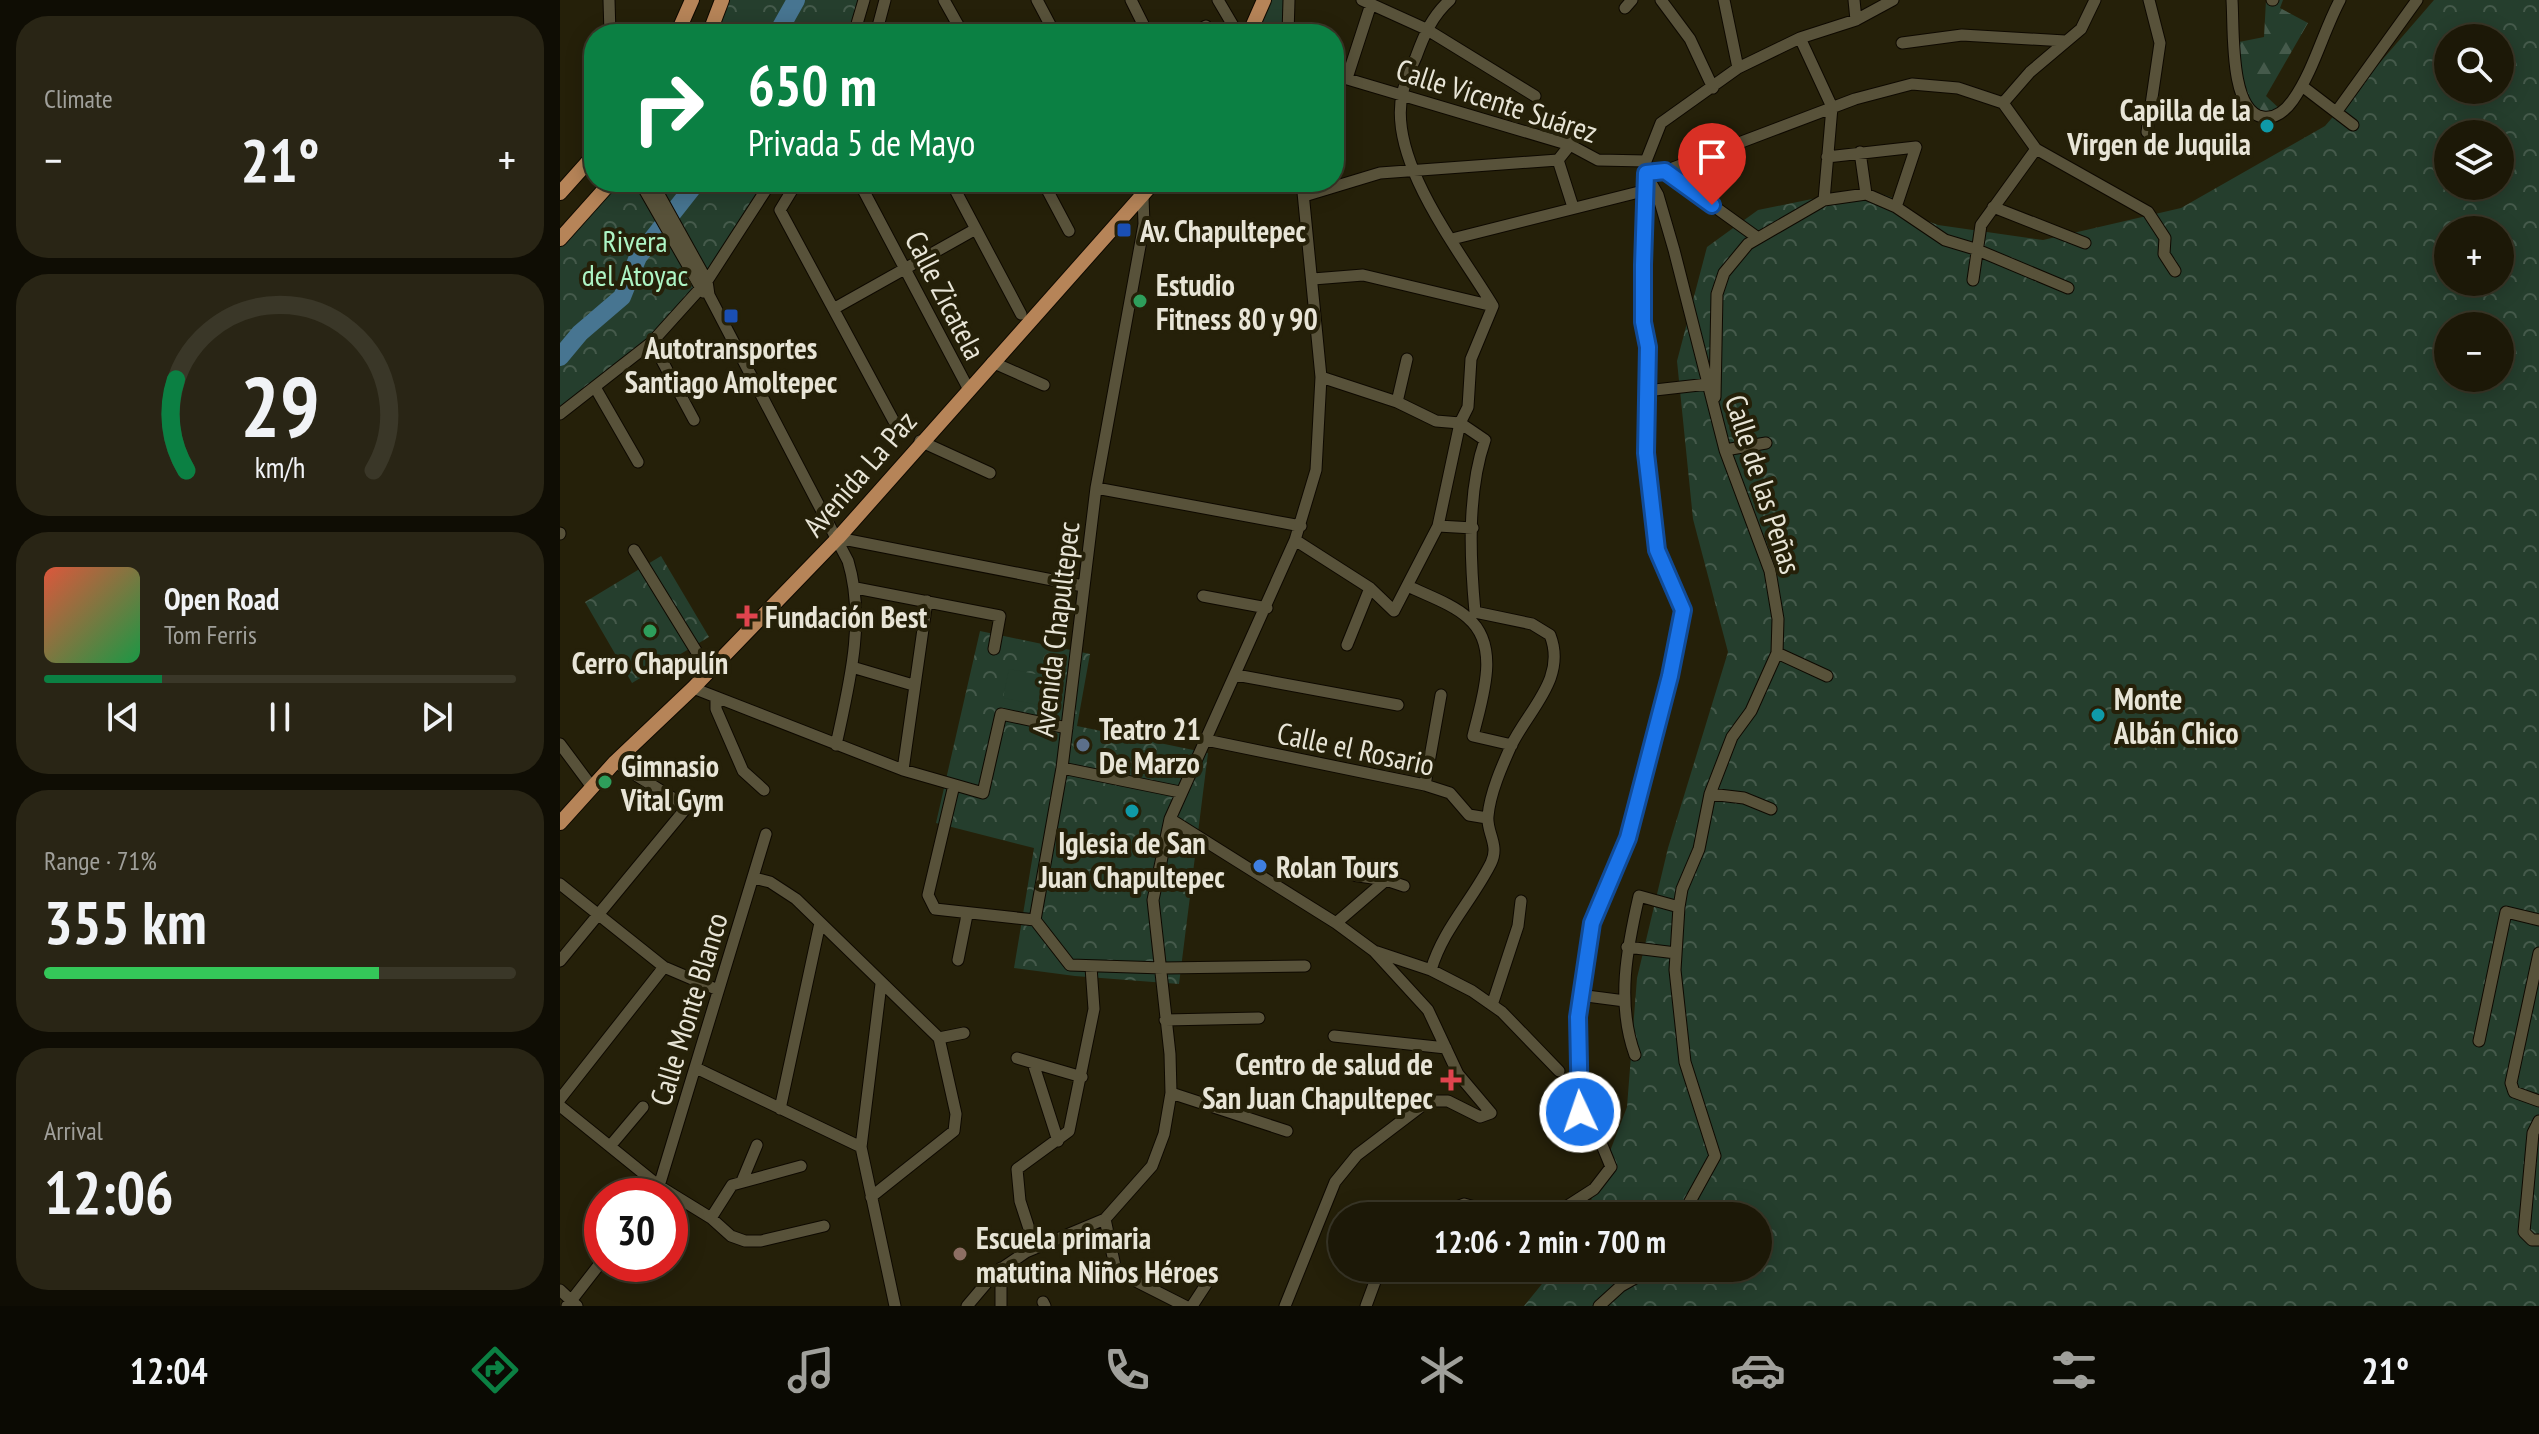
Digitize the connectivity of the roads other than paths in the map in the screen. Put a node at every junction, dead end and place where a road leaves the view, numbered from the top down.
1 (609, 0) edge
2 (692, 0) edge
3 (722, 0) edge
4 (864, 0) edge
5 (885, 0) edge
6 (944, 0) edge
7 (1037, 0) edge
8 (1131, 0) edge
9 (1218, 0) edge
10 (1264, 0) edge
11 (1289, 0) edge
12 (1450, 0) edge
13 (1661, 0) edge
14 (1724, 0) edge
15 (1854, 0) edge
16 (1893, 0) edge
17 (2095, 0) edge
18 (2149, 0) edge
19 (2232, 0) edge
20 (2340, 0) edge
21 (2417, 0) edge
22 (1366, 2) edge
23 (1856, 20) junction
24 (610, 24) edge
25 (681, 24) edge
26 (713, 24) edge
27 (857, 24) edge
28 (879, 24) edge
29 (957, 24) edge
30 (1050, 24) edge
31 (1143, 24) edge
32 (1232, 24) edge
33 (1253, 24) edge
34 (1288, 24) edge
35 (1426, 29) junction
36 (1800, 38) junction
37 (2065, 41) junction
38 (1902, 43) dead end
39 (1738, 68) junction
40 (1344, 77) edge
41 (1347, 78) junction
42 (2302, 86) junction
43 (1713, 88) junction
44 (1402, 94) junction
45 (1535, 96) dead end
46 (2003, 103) junction
47 (1832, 107) junction
48 (2337, 111) junction
49 (2353, 125) dead end
50 (1578, 126) dead end
51 (2147, 132) dead end
52 (1570, 145) junction
53 (2036, 149) junction
54 (1860, 152) junction
55 (1827, 157) junction
56 (1558, 160) junction
57 (584, 166) edge
58 (1646, 167) junction
59 (1665, 171) junction
60 (1412, 172) junction
61 (1344, 182) edge
62 (1643, 191) junction
63 (602, 192) edge
64 (646, 192) edge
65 (657, 192) edge
66 (765, 192) edge
67 (791, 192) edge
68 (864, 192) edge
69 (956, 192) edge
70 (1048, 192) edge
71 (1140, 192) edge
72 (1147, 192) edge
73 (1303, 192) edge
74 (1315, 192) edge
75 (560, 193) edge
76 (1866, 194) junction
77 (1304, 196) junction
78 (1143, 197) junction
79 (1824, 200) junction
80 (1573, 207) junction
81 (1993, 207) junction
82 (1900, 210) junction
83 (974, 230) junction
84 (1069, 231) dead end
85 (1758, 238) junction
86 (560, 239) edge
87 (1452, 239) junction
88 (2085, 243) dead end
89 (1975, 249) junction
90 (906, 268) junction
91 (694, 269) junction
92 (2175, 271) dead end
93 (1313, 279) junction
94 (1973, 280) dead end
95 (705, 288) junction
96 (2068, 288) dead end
97 (1493, 306) junction
98 (835, 308) junction
99 (1021, 314) dead end
100 (652, 342) junction
101 (1407, 359) dead end
102 (992, 362) junction
103 (1321, 377) junction
104 (1708, 384) junction
105 (1044, 385) dead end
106 (968, 388) junction
107 (596, 389) junction
108 (1646, 391) junction
109 (1397, 402) junction
110 (1715, 410) junction
111 (560, 414) edge
112 (694, 420) dead end
113 (1460, 423) junction
114 (897, 427) dead end
115 (920, 441) junction
116 (1761, 444) dead end
117 (1725, 450) junction
118 (638, 462) dead end
119 (990, 473) dead end
120 (1096, 488) junction
121 (1301, 526) junction
122 (1438, 526) junction
123 (1473, 528) junction
124 (838, 538) junction
125 (1295, 540) junction
126 (634, 550) dead end
127 (1083, 586) junction
128 (1408, 586) junction
129 (856, 588) junction
130 (1370, 588) junction
131 (1203, 596) dead end
132 (927, 601) junction
133 (1267, 608) junction
134 (1472, 615) junction
135 (1347, 645) dead end
136 (994, 649) dead end
137 (1777, 653) junction
138 (852, 667) junction
139 (709, 672) junction
140 (1236, 675) junction
141 (1827, 676) dead end
142 (913, 685) junction
143 (693, 688) junction
144 (1441, 695) dead end
145 (716, 699) junction
146 (1398, 705) dead end
147 (1067, 728) junction
148 (1206, 740) junction
149 (560, 744) edge
150 (836, 745) junction
151 (1512, 745) junction
152 (615, 762) junction
153 (1062, 768) junction
154 (903, 770) junction
155 (954, 785) junction
156 (1425, 785) junction
157 (592, 787) junction
158 (764, 790) dead end
159 (1180, 792) junction
160 (1710, 794) junction
161 (1771, 809) dead end
162 (1487, 818) junction
163 (1170, 819) junction
164 (560, 823) edge
165 (766, 834) dead end
166 (1352, 875) dead end
167 (754, 878) junction
168 (1386, 880) junction
169 (560, 884) edge
170 (1404, 886) dead end
171 (1521, 901) dead end
172 (1679, 907) junction
173 (599, 915) junction
174 (967, 915) junction
175 (1035, 920) junction
176 (2539, 920) edge
177 (820, 923) junction
178 (1336, 923) junction
179 (1627, 947) junction
180 (1374, 951) junction
181 (1676, 953) junction
182 (2539, 953) edge
183 (958, 960) dead end
184 (560, 961) edge
185 (1305, 966) dead end
186 (664, 967) junction
187 (1091, 967) junction
188 (1163, 968) junction
189 (1431, 970) junction
190 (881, 984) junction
191 (718, 990) junction
192 (1579, 995) junction
193 (1625, 1001) junction
194 (1492, 1005) junction
195 (1259, 1018) dead end
196 (1165, 1020) junction
197 (964, 1033) dead end
198 (1334, 1036) dead end
199 (939, 1038) junction
200 (2479, 1041) dead end
201 (1446, 1048) junction
202 (1635, 1055) dead end
203 (1017, 1058) dead end
204 (1033, 1063) junction
205 (696, 1068) junction
206 (1559, 1071) dead end
207 (1082, 1077) junction
208 (1171, 1093) junction
209 (560, 1099) edge
210 (2539, 1101) edge
211 (560, 1106) edge
212 (643, 1107) dead end
213 (780, 1109) junction
214 (2539, 1121) edge
215 (1287, 1131) dead end
216 (1058, 1141) junction
217 (611, 1145) junction
218 (757, 1145) dead end
219 (861, 1147) junction
220 (801, 1166) dead end
221 (643, 1178) edge
222 (659, 1178) edge
223 (742, 1181) junction
224 (871, 1197) junction
225 (1574, 1202) edge
226 (1690, 1202) edge
227 (688, 1207) edge
228 (711, 1218) junction
229 (1105, 1219) junction
230 (824, 1226) dead end
231 (2539, 1240) edge
232 (1035, 1247) junction
233 (1001, 1268) junction
234 (1211, 1277) dead end
235 (587, 1282) edge
236 (1375, 1282) edge
237 (1628, 1282) edge
238 (560, 1290) edge
239 (572, 1304) edge
240 (895, 1306) edge
241 (967, 1306) edge
242 (1001, 1306) edge
243 (1185, 1306) edge
244 (1192, 1306) edge
245 (1285, 1306) edge
246 (1366, 1306) edge
247 (1599, 1306) edge

1 - 24 street
2 - 25 main road
3 - 26 main road
4 - 27 street
5 - 28 street
6 - 29 street
7 - 30 street
8 - 31 street
9 - 32 street
10 - 33 main road
11 - 34 street
12 - 35 street
13 - 43 street
14 - 39 street
15 - 23 street
16 - 23 street
17 - 37 street
18 - 51 street
19 - 42 street
20 - 42 street
21 - 48 street
22 - 35 street
22 - 41 street
23 - 36 street
35 - 44 street
35 - 45 street
36 - 39 street
36 - 47 street
37 - 38 street
37 - 46 street
39 - 43 street
40 - 41 street, Calle Vicente Suárez
41 - 44 street, Calle Vicente Suárez
42 - 48 street
43 - 58 street
44 - 52 street, Calle Vicente Suárez
44 - 60 street
46 - 47 street, Calle Vicente Suárez
46 - 53 street
47 - 55 street
47 - 59 street, Calle Vicente Suárez
48 - 49 street
50 - 52 street
52 - 56 street
52 - 58 street, Calle Vicente Suárez
53 - 81 street
53 - 92 street
54 - 55 street
54 - 76 street
54 - 82 street
55 - 79 street
56 - 60 street
56 - 80 street
57 - 75 main road
58 - 59 street, Calle Vicente Suárez
58 - 62 street
58 - 104 street, Calle de las Peñas
59 - 85 street
60 - 61 street
60 - 87 street
62 - 80 street
62 - 108 street
63 - 86 main road
64 - 91 street
65 - 91 street
66 - 95 street
67 - 98 street
68 - 90 street, Calle Zicatela
69 - 83 street
70 - 84 street
71 - 78 street
72 - 78 main road, Avenida La Paz
73 - 77 street
74 - 77 street
76 - 79 street
76 - 82 street
77 - 93 street
78 - 102 main road, Avenida La Paz
78 - 120 street, Avenida Chapultepec
79 - 85 street
80 - 87 street
81 - 88 street
81 - 89 street
82 - 89 street
83 - 90 street
83 - 99 street
85 - 110 street
87 - 97 street
89 - 94 street
89 - 96 street
90 - 98 street
90 - 106 street, Calle Zicatela
91 - 95 street
93 - 97 street
93 - 103 street
95 - 100 street
95 - 124 street
97 - 113 street
98 - 114 street
100 - 107 street
100 - 112 street
101 - 109 street
102 - 105 street
102 - 106 main road, Avenida La Paz
103 - 109 street
103 - 121 street
104 - 108 street
104 - 110 street, Calle de las Peñas
106 - 115 main road, Avenida La Paz
107 - 111 street
107 - 118 street
108 - 192 street
109 - 113 street
110 - 117 street, Calle de las Peñas
113 - 122 street
113 - 123 street
115 - 119 street
115 - 124 main road, Avenida La Paz
116 - 117 street
117 - 137 street, Calle de las Peñas
120 - 121 street
120 - 127 street, Avenida Chapultepec
121 - 125 street
122 - 123 street
122 - 128 street
123 - 134 street
124 - 127 street
124 - 129 street
124 - 139 main road, Avenida La Paz
125 - 130 street
125 - 133 street
126 - 139 street
127 - 147 street, Avenida Chapultepec
128 - 130 street
128 - 134 street
129 - 132 street
129 - 138 street
130 - 135 street
131 - 133 street
132 - 136 street
132 - 142 street
133 - 140 street
134 - 151 street
134 - 151 street
137 - 141 street
137 - 160 street, Calle de las Peñas
138 - 142 street
138 - 150 street
139 - 143 main road, Avenida La Paz
140 - 146 street
140 - 148 street
142 - 154 street
143 - 145 street
143 - 152 main road, Avenida La Paz
144 - 156 street
145 - 150 street
145 - 158 street
147 - 153 street, Avenida Chapultepec
147 - 155 street
148 - 156 street, Calle el Rosario
148 - 159 street
149 - 157 street
150 - 154 street
151 - 162 street
152 - 157 main road, Avenida La Paz
152 - 173 street
153 - 159 street
153 - 175 street, Avenida Chapultepec
154 - 155 street
155 - 174 street
156 - 162 street, Calle el Rosario
157 - 164 main road, Avenida La Paz
159 - 163 street
160 - 161 street
160 - 172 street, Calle de las Peñas
162 - 189 street
163 - 178 street
163 - 188 street
165 - 167 street, Calle Monte Blanco
166 - 168 street
167 - 177 street
167 - 191 street, Calle Monte Blanco
168 - 170 street
168 - 178 street
169 - 173 street
171 - 194 street
172 - 179 street
172 - 181 street, Calle de las Peñas
173 - 184 street
173 - 186 street
174 - 175 street
174 - 183 street
175 - 187 street
176 - 200 street
177 - 190 street
177 - 213 street
178 - 180 street
179 - 181 street
179 - 193 street
180 - 189 street
180 - 201 street
181 - 226 street, Calle de las Peñas
182 - 210 street
185 - 188 street
186 - 191 street
186 - 209 street
187 - 188 street
187 - 207 street
188 - 196 street
189 - 194 street
190 - 199 street
190 - 219 street
191 - 205 street, Calle Monte Blanco
192 - 193 street
192 - 225 street
193 - 202 street
194 - 206 street
195 - 196 street
196 - 208 street
197 - 199 street
198 - 201 street
199 - 224 street
201 - 245 street
203 - 204 street
204 - 207 street
204 - 216 street
205 - 213 street
205 - 222 street, Calle Monte Blanco
207 - 216 street
208 - 215 street
208 - 229 street
211 - 217 street
212 - 217 street
213 - 219 street
214 - 231 street
216 - 232 street
217 - 221 street
218 - 223 street
219 - 224 street
220 - 223 street
223 - 228 street
224 - 240 street
227 - 228 street
228 - 230 street
229 - 232 street
229 - 243 street
232 - 233 street
233 - 241 street
233 - 242 street
234 - 244 street
235 - 239 street
236 - 246 street
237 - 247 street
238 - 239 street

